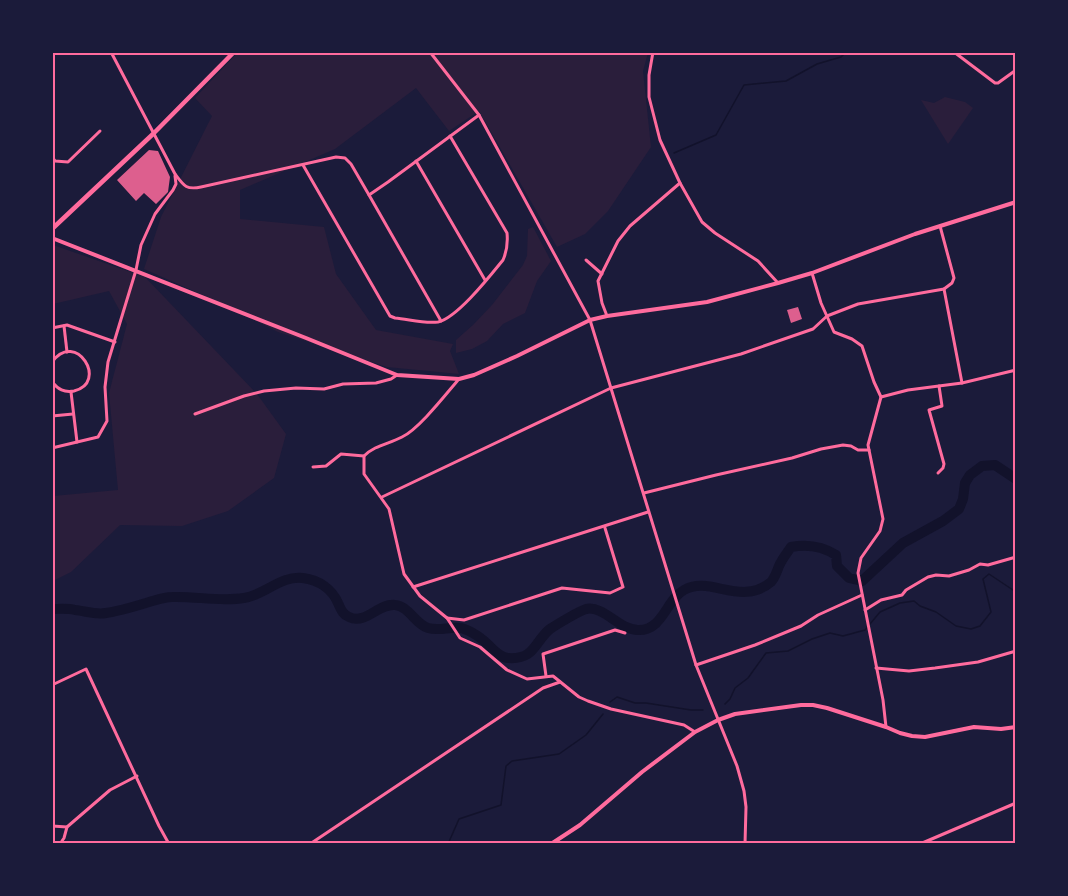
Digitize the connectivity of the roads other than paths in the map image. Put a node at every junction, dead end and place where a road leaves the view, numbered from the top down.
1 (111, 52) edge
2 (234, 52) edge
3 (430, 52) edge
4 (653, 52) edge
5 (954, 52) edge
6 (1016, 70) edge
7 (479, 115) junction
8 (100, 131) dead end
9 (153, 134) junction
10 (450, 136) junction
11 (52, 157) edge
12 (416, 161) junction
13 (303, 165) junction
14 (175, 174) junction
15 (680, 183) junction
16 (369, 195) junction
17 (1016, 202) edge
18 (940, 225) junction
19 (52, 229) edge
20 (52, 238) edge
21 (586, 260) dead end
22 (136, 270) junction
23 (812, 273) junction
24 (602, 274) junction
25 (485, 280) junction
26 (778, 283) junction
27 (944, 289) junction
28 (608, 316) junction
29 (826, 316) junction
30 (590, 320) junction
31 (441, 321) junction
32 (64, 326) junction
33 (52, 328) edge
34 (114, 342) junction
35 (67, 352) junction
36 (52, 362) edge
37 (1016, 370) edge
38 (397, 375) junction
39 (459, 379) junction
40 (52, 382) edge
41 (962, 383) junction
42 (938, 385) junction
43 (611, 388) junction
44 (71, 392) junction
45 (881, 397) junction
46 (73, 414) junction
47 (195, 414) dead end
48 (52, 416) edge
49 (77, 442) junction
50 (52, 448) edge
51 (869, 450) junction
52 (364, 456) junction
53 (313, 467) dead end
54 (938, 473) dead end
55 (644, 493) junction
56 (382, 497) junction
57 (649, 512) junction
58 (605, 527) junction
59 (1016, 557) edge
60 (413, 587) junction
61 (862, 595) junction
62 (866, 610) junction
63 (448, 620) junction
64 (625, 633) dead end
65 (1016, 651) edge
66 (696, 665) junction
67 (876, 668) junction
68 (546, 676) junction
69 (561, 682) junction
70 (52, 685) edge
71 (718, 720) junction
72 (886, 727) junction
73 (1016, 727) edge
74 (695, 732) junction
75 (137, 776) junction
76 (1016, 803) edge
77 (52, 826) edge
78 (67, 827) junction
79 (60, 843) edge
80 (169, 843) edge
81 (310, 843) edge
82 (551, 843) edge
83 (745, 843) edge
84 (920, 843) edge

1 - 9 street
2 - 9 main road
3 - 7 street
4 - 15 street
5 - 6 street
7 - 10 street
7 - 30 street
8 - 11 street
9 - 14 street
9 - 19 main road
10 - 12 street
10 - 25 street
12 - 16 street
12 - 25 street
13 - 14 street
13 - 16 street
13 - 31 street
14 - 22 street
15 - 24 street
15 - 26 street
16 - 31 street
17 - 18 street
18 - 23 street
18 - 27 street
20 - 22 street
21 - 24 street
22 - 34 street
22 - 38 street
23 - 26 street
23 - 29 street
24 - 28 street
25 - 31 street
26 - 28 street
27 - 29 street
27 - 41 street
28 - 30 street
29 - 43 street
29 - 45 street
30 - 39 street
30 - 43 street
32 - 33 street
32 - 34 street
32 - 35 street
34 - 49 street
35 - 36 street
35 - 44 street
37 - 41 street
38 - 39 street
38 - 47 street
39 - 52 street
40 - 44 street
41 - 42 street
42 - 45 street
42 - 54 street
43 - 55 street
43 - 56 street
44 - 46 street
45 - 51 street
46 - 48 street
46 - 49 street
49 - 50 street
51 - 55 street
51 - 61 street
52 - 53 street
52 - 56 street
55 - 57 street
56 - 60 street
57 - 58 street
57 - 66 street
58 - 60 street
58 - 63 street
59 - 62 street
60 - 63 street
61 - 62 street
61 - 66 street
62 - 67 street
63 - 68 street
64 - 68 street
65 - 67 street
66 - 71 street
67 - 72 street
68 - 69 street
69 - 74 street
69 - 81 street
70 - 75 street
71 - 72 street
71 - 74 street
71 - 83 street
72 - 73 street
74 - 82 street
75 - 78 street
75 - 80 street
76 - 84 street
77 - 78 street
78 - 79 street

